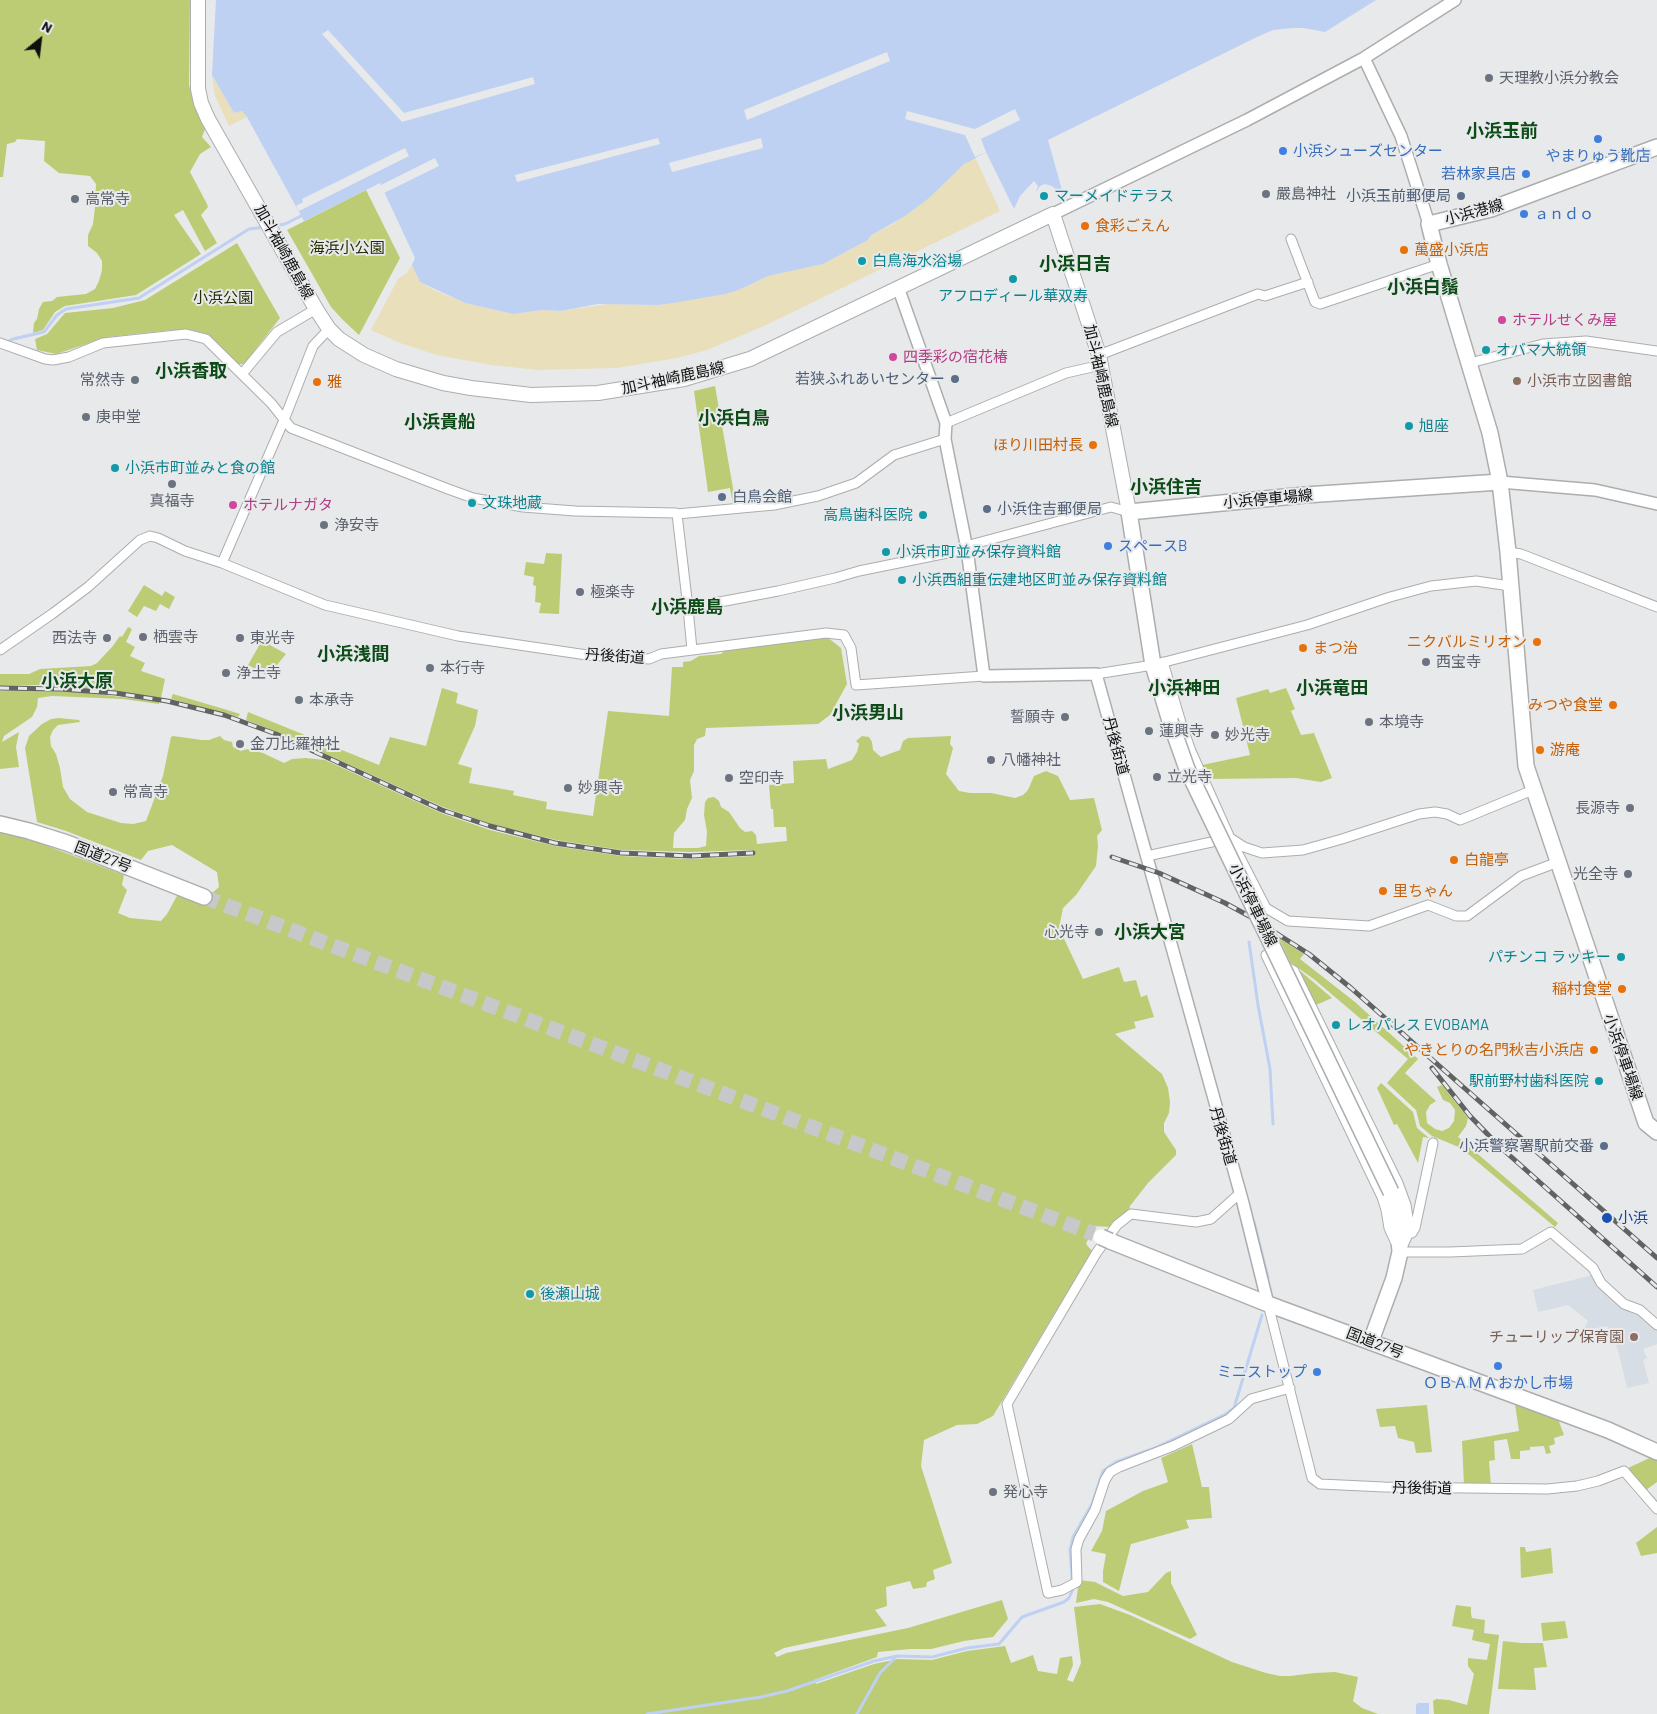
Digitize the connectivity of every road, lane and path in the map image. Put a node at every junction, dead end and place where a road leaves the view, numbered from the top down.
1 (198, 0) edge
2 (1455, 0) edge
3 (1364, 58) junction
4 (1657, 147) edge
5 (1053, 214) junction
6 (1429, 224) junction
7 (1291, 239) dead end
8 (1439, 264) junction
9 (1308, 282) junction
10 (898, 287) junction
11 (316, 309) junction
12 (329, 329) junction
13 (0, 343) edge
14 (1657, 351) edge
15 (1100, 360) junction
16 (1470, 364) junction
17 (242, 374) junction
18 (284, 420) junction
19 (946, 423) junction
20 (944, 439) junction
21 (1500, 482) junction
22 (1657, 504) edge
23 (1129, 512) junction
24 (676, 513) dead end
25 (966, 548) junction
26 (1508, 552) junction
27 (222, 563) junction
28 (1510, 586) junction
29 (1657, 607) edge
30 (688, 608) junction
31 (0, 650) edge
32 (692, 650) junction
33 (1158, 663) junction
34 (1096, 674) junction
35 (984, 676) junction
36 (1533, 790) junction
37 (0, 824) edge
38 (1230, 838) junction
39 (1146, 856) junction
40 (1558, 862) junction
41 (204, 897) tunnel mouth
42 (1657, 1132) edge
43 (1433, 1142) dead end
44 (1239, 1194) junction
45 (1102, 1238) tunnel mouth
46 (1400, 1252) junction
47 (1268, 1304) junction
48 (1657, 1325) edge
49 (1371, 1341) junction
50 (1290, 1388) junction
51 (1657, 1452) edge
52 (1657, 1509) edge

1 - 11 main road, 加斗袖崎鹿島線
2 - 3 street
3 - 5 street
3 - 6 street
4 - 6 main road, 小浜港線
5 - 10 main road, 加斗袖崎鹿島線
5 - 15 main road, 加斗袖崎鹿島線
6 - 8 main road, 小浜港線
7 - 9 street
8 - 9 street
8 - 16 main road, 小浜港線
9 - 15 street
10 - 12 main road, 加斗袖崎鹿島線
10 - 19 street
11 - 12 main road, 加斗袖崎鹿島線
11 - 17 street
12 - 18 street
13 - 17 street
14 - 16 street
15 - 19 street
15 - 23 main road, 加斗袖崎鹿島線
16 - 21 main road, 小浜港線
17 - 18 street
18 - 24 street
18 - 27 street
19 - 20 street
20 - 25 street
20 - 30 street
21 - 22 street
21 - 23 main road, 小浜停車場線
21 - 26 main road, 小浜停車場線
23 - 25 street
23 - 33 main road, 小浜停車場線
25 - 30 street
25 - 35 street
26 - 28 main road, 小浜停車場線
26 - 29 street
27 - 31 street, 丹後街道
27 - 32 street, 丹後街道
28 - 33 street
28 - 36 main road, 小浜停車場線
30 - 32 street
32 - 35 street, 丹後街道
33 - 34 street
33 - 38 street
33 - 46 main road, 小浜停車場線, bridge
34 - 35 street
34 - 39 street, 丹後街道
36 - 38 street
36 - 40 main road, 小浜停車場線
37 - 41 main road, 国道27号
38 - 39 street
38 - 40 street
39 - 44 street, 丹後街道
40 - 42 main road, 小浜停車場線
43 - 46 street
44 - 47 street, 丹後街道
44 - 50 street
45 - 47 main road, 国道27号
46 - 46 street
46 - 48 street
46 - 49 main road, 小浜停車場線
47 - 49 main road, 国道27号
47 - 50 street, 丹後街道
49 - 51 main road, 国道27号
50 - 52 street, 丹後街道

